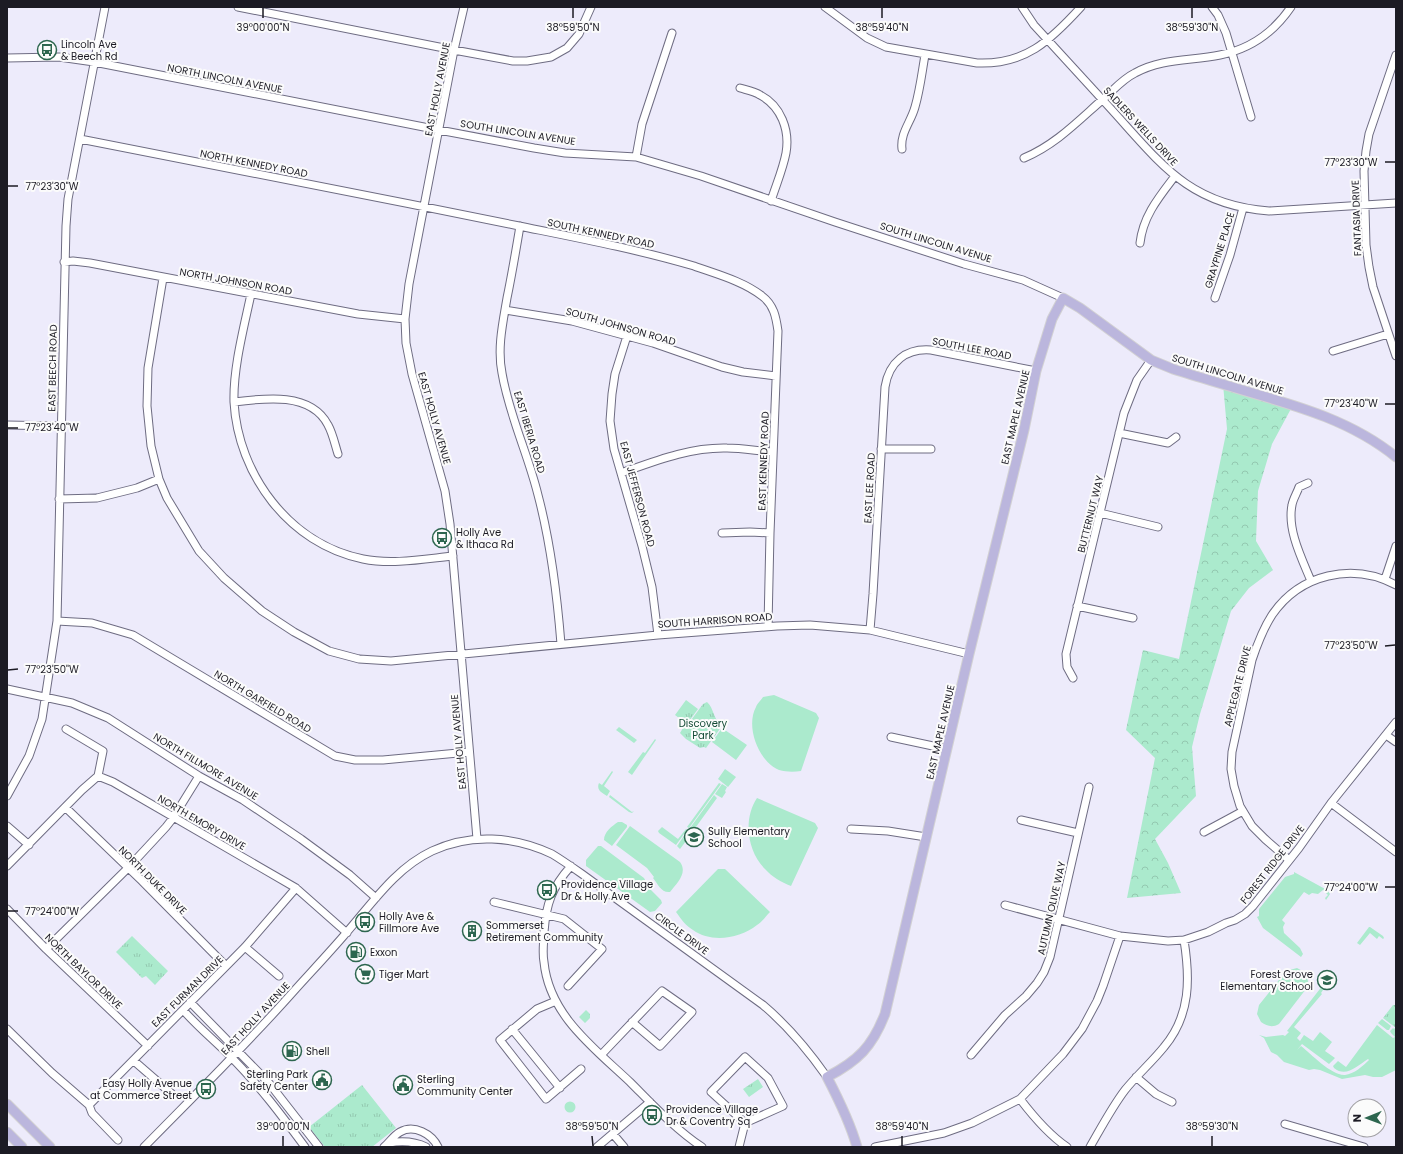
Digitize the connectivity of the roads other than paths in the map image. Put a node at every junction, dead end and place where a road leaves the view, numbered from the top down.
1 (105, 7) edge
2 (238, 7) edge
3 (464, 7) edge
4 (591, 7) edge
5 (825, 7) edge
6 (1022, 7) edge
7 (1080, 7) edge
8 (1212, 7) edge
9 (1291, 7) edge
10 (672, 33) dead end
11 (1048, 40) junction
12 (454, 50) junction
13 (1232, 52) junction
14 (925, 55) junction
15 (1396, 56) edge
16 (7, 58) edge
17 (94, 62) junction
18 (740, 88) dead end
19 (1103, 100) junction
20 (1251, 117) dead end
21 (439, 130) junction
22 (80, 139) junction
23 (902, 149) dead end
24 (636, 157) junction
25 (1024, 158) dead end
26 (1175, 176) junction
27 (772, 201) junction
28 (1396, 203) edge
29 (1365, 205) junction
30 (424, 207) junction
31 (1243, 208) junction
32 (520, 226) junction
33 (1140, 243) dead end
34 (64, 262) junction
35 (163, 278) junction
36 (251, 294) junction
37 (1063, 298) junction
38 (1215, 298) dead end
39 (767, 300) joint
40 (505, 310) junction
41 (405, 319) junction
42 (1388, 334) junction
43 (626, 336) junction
44 (1333, 351) dead end
45 (905, 354) joint
46 (1396, 356) edge
47 (1151, 360) junction
48 (1036, 371) junction
49 (776, 376) junction
50 (234, 402) junction
51 (7, 425) edge
52 (61, 426) junction
53 (1119, 433) junction
54 (1176, 437) dead end
55 (881, 448) junction
56 (931, 450) dead end
57 (773, 452) junction
58 (338, 454) dead end
59 (1396, 457) edge
60 (621, 473) junction
61 (159, 479) junction
62 (1308, 483) dead end
63 (59, 499) junction
64 (1100, 513) junction
65 (1158, 527) dead end
66 (722, 533) dead end
67 (770, 534) junction
68 (1396, 546) edge
69 (453, 556) junction
70 (1386, 579) junction
71 (1311, 581) junction
72 (1396, 585) edge
73 (1077, 606) junction
74 (1133, 618) dead end
75 (57, 621) junction
76 (768, 626) junction
77 (870, 630) junction
78 (658, 635) junction
79 (561, 644) junction
80 (460, 653) junction
81 (969, 654) junction
82 (1072, 678) dead end
83 (7, 689) edge
84 (46, 698) junction
85 (1396, 722) edge
86 (66, 729) dead end
87 (1386, 735) junction
88 (891, 738) dead end
89 (1396, 742) edge
90 (947, 749) junction
91 (469, 752) junction
92 (98, 776) junction
93 (199, 776) junction
94 (1090, 787) dead end
95 (7, 796) edge
96 (1331, 803) junction
97 (66, 808) junction
98 (1243, 811) junction
99 (173, 818) junction
100 (1022, 820) dead end
101 (7, 826) edge
102 (851, 829) dead end
103 (1204, 832) dead end
104 (1078, 833) junction
105 (926, 837) junction
106 (477, 839) junction
107 (29, 845) junction
108 (1396, 852) edge
109 (1289, 860) junction
110 (7, 866) edge
111 (571, 866) junction
112 (128, 868) junction
113 (296, 888) junction
114 (376, 898) junction
115 (494, 902) dead end
116 (1005, 905) dead end
117 (7, 909) edge
118 (546, 915) junction
119 (1059, 920) junction
120 (347, 933) junction
121 (1120, 936) junction
122 (1184, 940) junction
123 (245, 947) junction
124 (46, 949) junction
125 (226, 966) junction
126 (279, 976) dead end
127 (568, 986) dead end
128 (556, 1001) junction
129 (190, 1002) junction
130 (183, 1010) junction
131 (632, 1022) junction
132 (7, 1029) edge
133 (512, 1029) junction
134 (148, 1046) junction
135 (238, 1051) junction
136 (601, 1055) junction
137 (971, 1055) dead end
138 (231, 1057) junction
139 (134, 1061) junction
140 (581, 1069) dead end
141 (827, 1077) junction
142 (1136, 1077) junction
143 (560, 1088) junction
144 (172, 1094) dead end
145 (1020, 1099) junction
146 (650, 1102) junction
147 (1172, 1102) dead end
148 (7, 1104) edge
149 (89, 1105) junction
150 (745, 1123) junction
151 (1285, 1124) dead end
152 (7, 1132) edge
153 (613, 1134) junction
154 (118, 1140) dead end
155 (386, 1145) edge
156 (22, 1147) edge
157 (50, 1147) edge
158 (144, 1147) edge
159 (305, 1147) edge
160 (319, 1147) edge
161 (426, 1147) edge
162 (438, 1147) edge
163 (597, 1147) edge
164 (624, 1147) edge
165 (702, 1147) edge
166 (739, 1147) edge
167 (857, 1147) edge
168 (875, 1147) edge
169 (1067, 1147) edge
170 (1090, 1147) edge
171 (1364, 1147) edge

1 - 17 street, EAST BEECH ROAD
2 - 12 street
3 - 12 street, EAST HOLLY AVENUE
4 - 12 street
5 - 14 street
6 - 11 street, SADLERS WELLS DRIVE
7 - 11 street
8 - 13 street
9 - 13 street
10 - 24 street
11 - 14 street
11 - 19 street, SADLERS WELLS DRIVE
12 - 21 street, EAST HOLLY AVENUE
13 - 19 street
13 - 20 street
14 - 23 street
15 - 29 street, FANTASIA DRIVE
16 - 17 street, NORTH LINCOLN AVENUE
17 - 21 street, NORTH LINCOLN AVENUE
17 - 22 street, EAST BEECH ROAD
18 - 27 street
19 - 25 street
19 - 26 street, SADLERS WELLS DRIVE
21 - 24 street, SOUTH LINCOLN AVENUE
21 - 30 street, EAST HOLLY AVENUE
22 - 30 street, NORTH KENNEDY ROAD
22 - 34 street, EAST BEECH ROAD
24 - 27 street, SOUTH LINCOLN AVENUE
26 - 31 street, SADLERS WELLS DRIVE
26 - 33 street
27 - 37 street, SOUTH LINCOLN AVENUE
28 - 29 street, SADLERS WELLS DRIVE
29 - 31 street, SADLERS WELLS DRIVE
29 - 42 street, FANTASIA DRIVE
30 - 32 street, SOUTH KENNEDY ROAD
30 - 41 street, EAST HOLLY AVENUE
31 - 38 street, GRAYPINE PLACE
32 - 39 street, SOUTH KENNEDY ROAD
32 - 40 street, EAST IBERIA ROAD
34 - 35 street, NORTH JOHNSON ROAD
34 - 52 street, EAST BEECH ROAD
35 - 36 street, NORTH JOHNSON ROAD
35 - 61 street, SOUTH HARRISON ROAD
36 - 41 street, NORTH JOHNSON ROAD
36 - 50 street
37 - 47 main road, SOUTH LINCOLN AVENUE
37 - 48 main road, EAST MAPLE AVENUE
39 - 49 street, EAST KENNEDY ROAD
40 - 43 street, SOUTH JOHNSON ROAD
40 - 79 street, EAST IBERIA ROAD
41 - 69 street, EAST HOLLY AVENUE
42 - 44 street
42 - 46 street, FANTASIA DRIVE
43 - 49 street, SOUTH JOHNSON ROAD
43 - 60 street, EAST JEFFERSON ROAD
45 - 48 street, SOUTH LEE ROAD
45 - 55 street, EAST LEE ROAD
47 - 53 street, BUTTERNUT WAY
47 - 59 main road, SOUTH LINCOLN AVENUE
48 - 81 main road, EAST MAPLE AVENUE
49 - 57 street, EAST KENNEDY ROAD
50 - 58 street
50 - 69 street
51 - 52 street
52 - 63 street, EAST BEECH ROAD
53 - 54 street
53 - 64 street, BUTTERNUT WAY
55 - 56 street
55 - 77 street, EAST LEE ROAD
57 - 60 street
57 - 67 street, EAST KENNEDY ROAD
60 - 78 street, EAST JEFFERSON ROAD
61 - 63 street
61 - 80 street, SOUTH HARRISON ROAD
62 - 71 street
63 - 75 street, EAST BEECH ROAD
64 - 65 street
64 - 73 street, BUTTERNUT WAY
66 - 67 street
67 - 76 street, EAST KENNEDY ROAD
68 - 70 street
69 - 80 street, EAST HOLLY AVENUE
70 - 71 street, APPLEGATE DRIVE
70 - 72 street, APPLEGATE DRIVE
71 - 98 street, APPLEGATE DRIVE
73 - 74 street
73 - 82 street, BUTTERNUT WAY
75 - 84 street, EAST BEECH ROAD
75 - 91 street, NORTH GARFIELD ROAD
76 - 77 street, SOUTH HARRISON ROAD
76 - 78 street, SOUTH HARRISON ROAD
77 - 81 street, SOUTH HARRISON ROAD
78 - 79 street, SOUTH HARRISON ROAD
79 - 80 street, SOUTH HARRISON ROAD
80 - 91 street, EAST HOLLY AVENUE
81 - 90 main road, EAST MAPLE AVENUE
83 - 84 street, NORTH FILLMORE AVENUE
84 - 93 street, NORTH FILLMORE AVENUE
84 - 95 street, EAST BEECH ROAD
85 - 87 street, FOREST RIDGE DRIVE
86 - 92 street
87 - 89 street
87 - 96 street, FOREST RIDGE DRIVE
88 - 90 street
90 - 105 main road, EAST MAPLE AVENUE
91 - 106 street, EAST HOLLY AVENUE
92 - 97 street
92 - 99 street, NORTH EMORY DRIVE
93 - 99 street
93 - 114 street, NORTH FILLMORE AVENUE
94 - 104 street, AUTUMN OLIVE WAY
96 - 108 street
96 - 109 street, FOREST RIDGE DRIVE
97 - 107 street
97 - 112 street, NORTH DUKE DRIVE
98 - 103 street
98 - 109 street, APPLEGATE DRIVE
99 - 112 street
99 - 113 street, NORTH EMORY DRIVE
100 - 104 street
101 - 107 street
102 - 105 street
104 - 119 street, AUTUMN OLIVE WAY
105 - 141 main road, EAST MAPLE AVENUE
106 - 111 street, CIRCLE DRIVE
106 - 114 street, CIRCLE DRIVE
107 - 110 street
109 - 122 street, FOREST RIDGE DRIVE
111 - 118 street
111 - 141 street, CIRCLE DRIVE
112 - 124 street
112 - 125 street, NORTH DUKE DRIVE
113 - 120 street, NORTH EMORY DRIVE
113 - 123 street, EAST FURMAN DRIVE
114 - 120 street, EAST HOLLY AVENUE
115 - 118 street
116 - 119 street, FOREST RIDGE DRIVE
117 - 124 street, NORTH BAYLOR DRIVE
118 - 127 street
118 - 128 street
119 - 121 street, FOREST RIDGE DRIVE
119 - 137 street, AUTUMN OLIVE WAY
120 - 135 street, EAST HOLLY AVENUE
121 - 122 street, FOREST RIDGE DRIVE
121 - 145 street
122 - 142 street
123 - 125 street, EAST FURMAN DRIVE
123 - 126 street
124 - 134 street, NORTH BAYLOR DRIVE
125 - 129 street, EAST FURMAN DRIVE
128 - 133 street
128 - 136 street
129 - 130 street, EAST FURMAN DRIVE
129 - 135 street
130 - 134 street, EAST FURMAN DRIVE
130 - 138 street
131 - 131 street
131 - 136 street
132 - 149 street
133 - 143 street
133 - 143 street
134 - 139 street, EAST FURMAN DRIVE
135 - 138 street, EAST HOLLY AVENUE
135 - 160 street
136 - 146 street
138 - 158 street, EAST HOLLY AVENUE
138 - 159 street
139 - 144 street
139 - 149 street, EAST FURMAN DRIVE
140 - 143 street
141 - 167 main road
142 - 147 street
142 - 170 street
145 - 168 street
145 - 169 street
146 - 153 street
146 - 165 street
148 - 157 main road
149 - 154 street
150 - 150 street
150 - 166 street
151 - 171 street
152 - 156 main road
153 - 163 street
153 - 164 street
155 - 161 street
155 - 162 street

